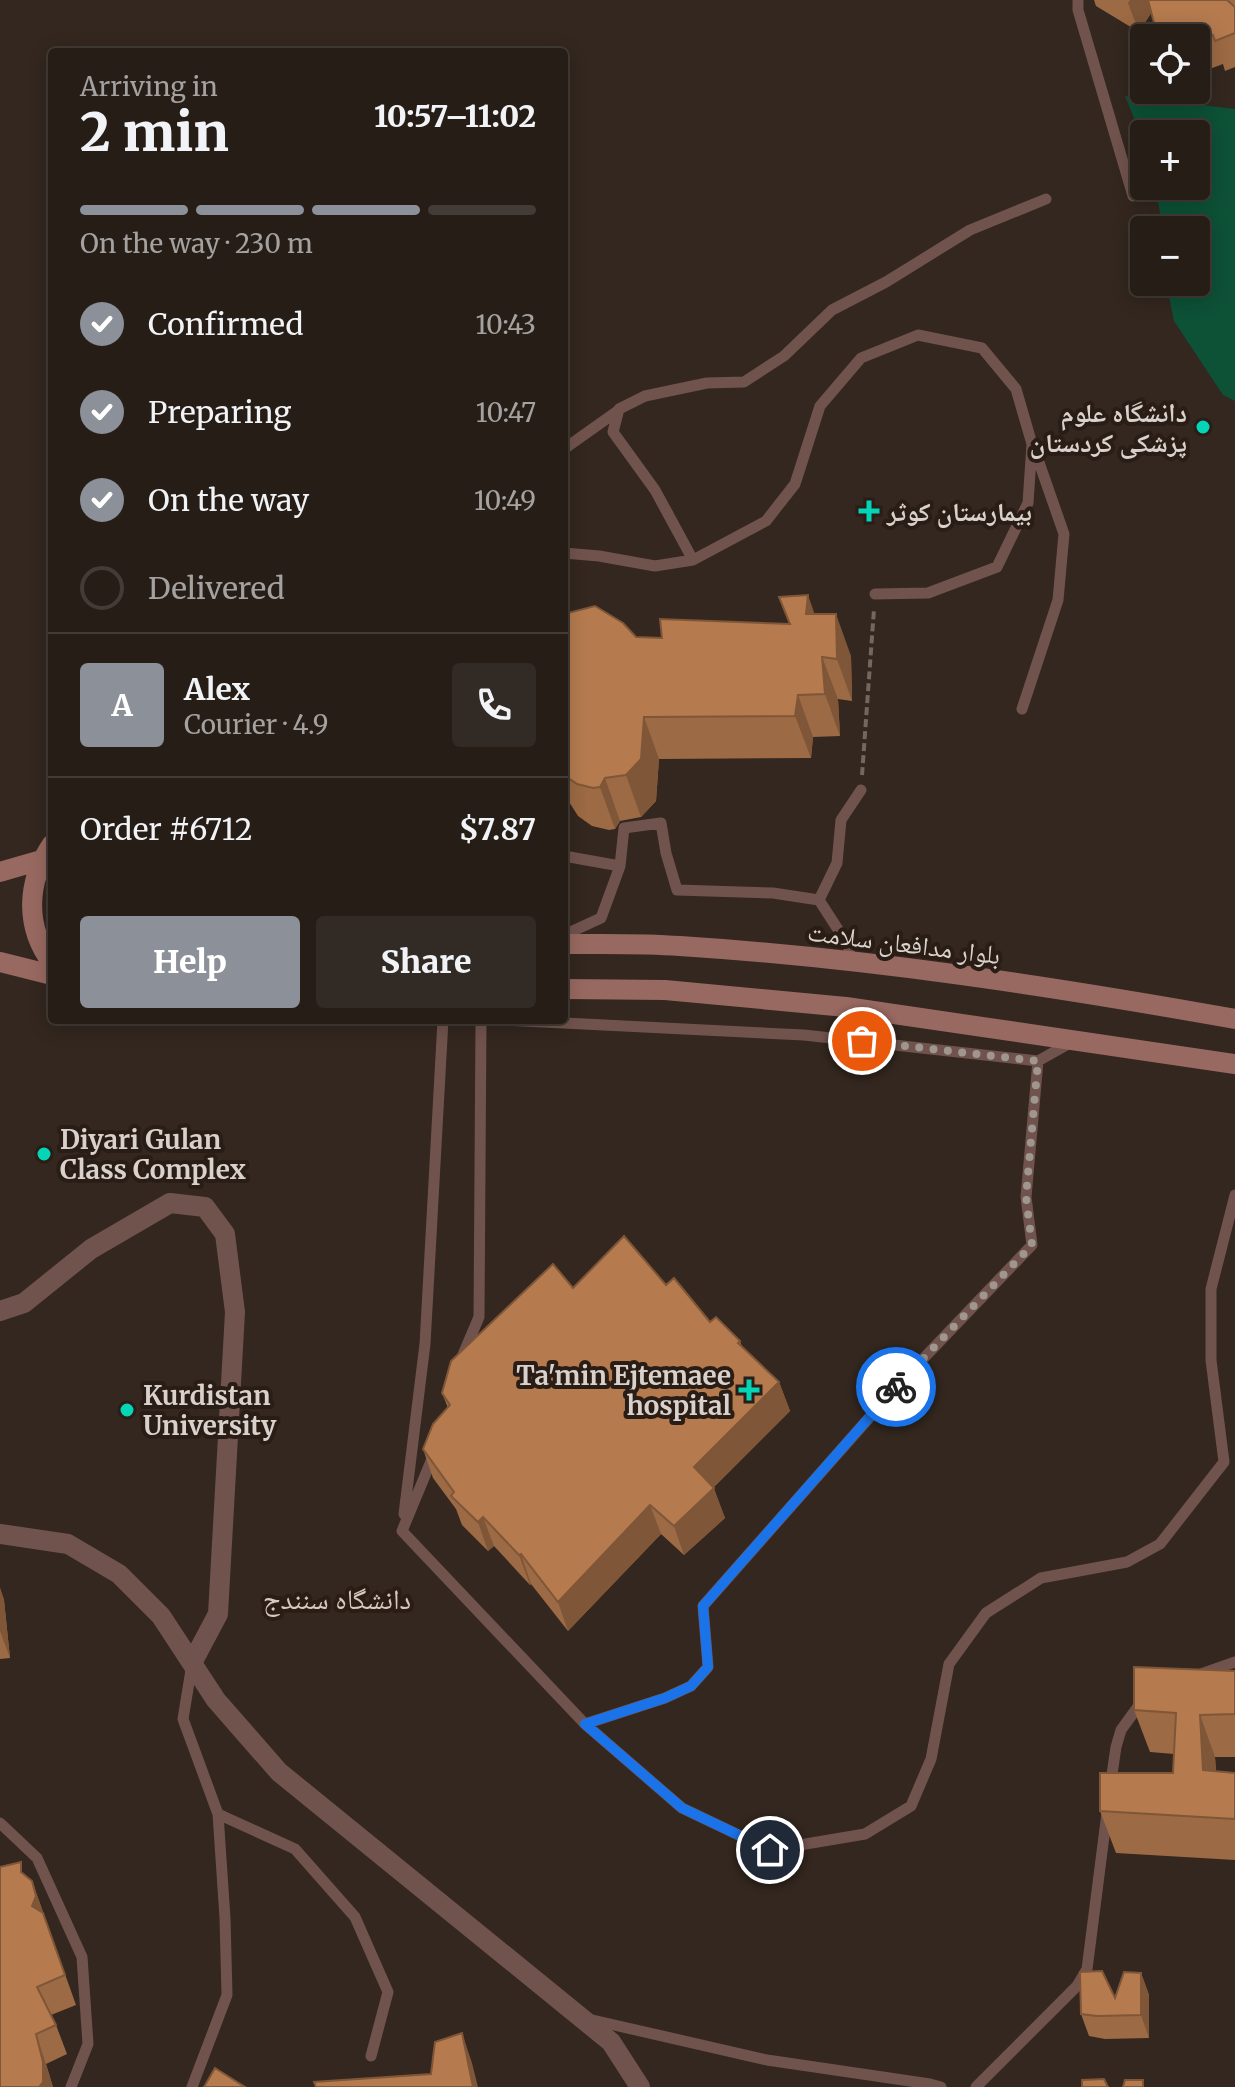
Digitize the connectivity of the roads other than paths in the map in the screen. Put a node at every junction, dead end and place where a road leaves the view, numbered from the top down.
1 (1078, 0) edge
2 (1130, 186) edge
3 (1046, 199) dead end
4 (619, 409) junction
5 (1032, 444) junction
6 (568, 446) edge
7 (568, 553) edge
8 (693, 560) junction
9 (875, 594) road end
10 (1022, 709) dead end
11 (861, 790) road end
12 (46, 852) edge
13 (568, 857) edge
14 (620, 866) junction
15 (0, 872) edge
16 (819, 900) junction
17 (568, 933) edge
18 (568, 944) edge
19 (48, 958) edge
20 (851, 960) junction
21 (0, 962) edge
22 (48, 974) edge
23 (568, 989) edge
24 (1235, 1019) edge
25 (568, 1023) edge
26 (443, 1024) edge
27 (481, 1024) edge
28 (1074, 1040) junction
29 (1038, 1061) junction
30 (1235, 1064) edge
31 (1235, 1195) edge
32 (0, 1311) edge
33 (459, 1366) edge
34 (439, 1442) edge
35 (402, 1531) junction
36 (0, 1534) edge
37 (1235, 1662) edge
38 (192, 1663) junction
39 (1190, 1678) edge
40 (1152, 1694) edge
41 (585, 1724) junction
42 (218, 1814) junction
43 (0, 1823) edge
44 (579, 2017) junction
45 (371, 2056) dead end
46 (71, 2087) edge
47 (192, 2087) edge
48 (640, 2087) edge
49 (941, 2087) edge
50 (976, 2087) edge

1 - 2 lane
3 - 4 lane
4 - 6 lane
4 - 8 lane
5 - 8 lane
5 - 9 lane
5 - 10 lane
7 - 8 lane
11 - 16 lane
12 - 15 main road
12 - 19 main road
13 - 14 lane
14 - 16 lane
14 - 17 lane
16 - 20 lane
18 - 20 main road, بلوار مدافعان سلامت
20 - 24 main road, بلوار مدافعان سلامت
21 - 22 main road
23 - 28 main road
25 - 29 lane
26 - 35 lane
27 - 33 lane
28 - 29 lane
28 - 30 main road
29 - 41 lane
31 - 41 lane
32 - 38 street
34 - 35 lane
35 - 41 lane
36 - 38 street
37 - 39 lane
38 - 42 lane
38 - 44 street
40 - 50 lane
42 - 45 lane
42 - 47 lane
43 - 46 lane
44 - 48 street
44 - 49 lane

